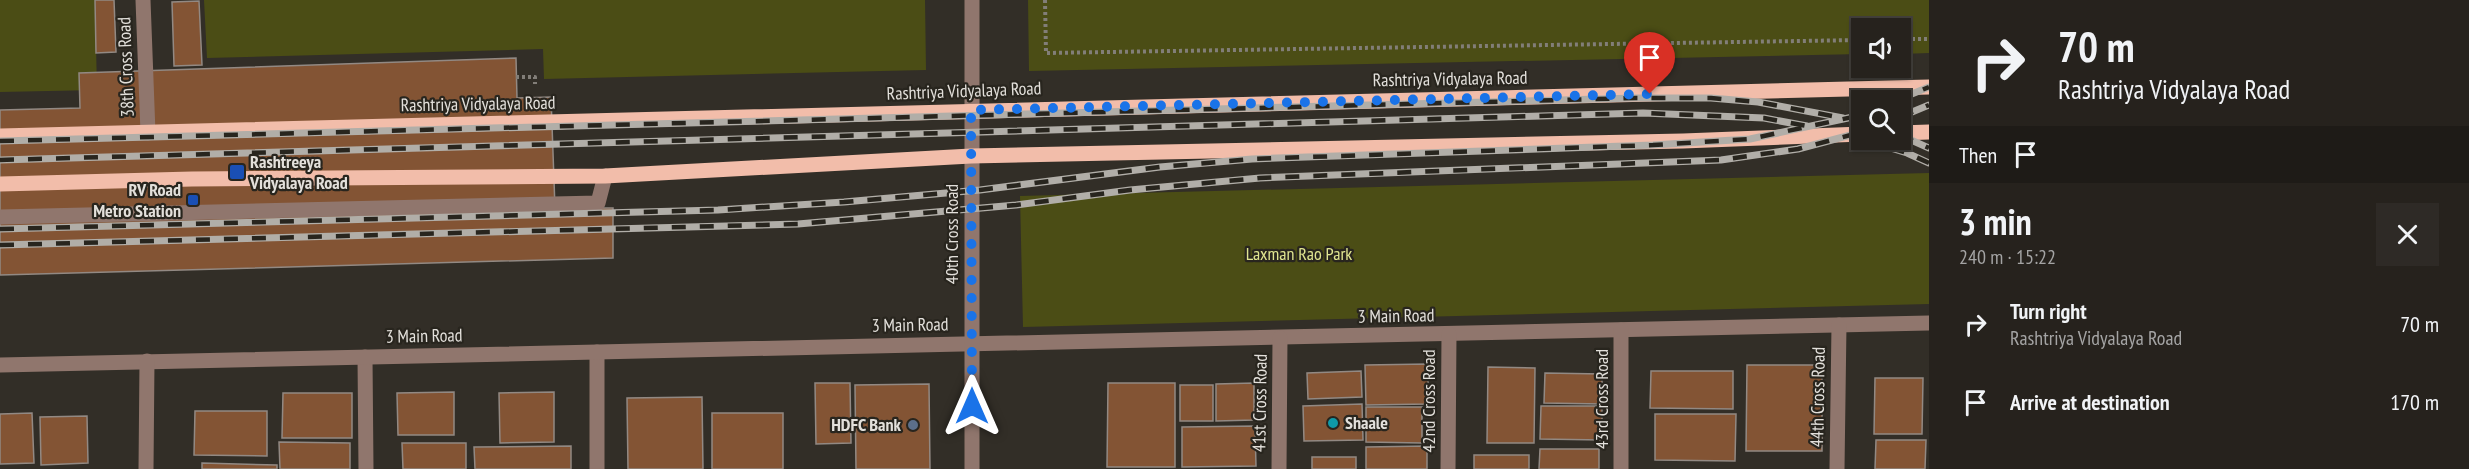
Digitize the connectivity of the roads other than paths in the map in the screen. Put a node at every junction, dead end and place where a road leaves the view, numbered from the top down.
1 (143, 0) edge
2 (972, 0) edge
3 (1929, 87) edge
4 (971, 110) junction
5 (1929, 132) edge
6 (147, 133) junction
7 (1911, 133) edge
8 (1851, 134) edge
9 (0, 136) edge
10 (971, 156) junction
11 (605, 176) junction
12 (0, 184) edge
13 (0, 217) edge
14 (1929, 323) edge
15 (1839, 325) junction
16 (1621, 330) junction
17 (1449, 334) junction
18 (1280, 338) junction
19 (972, 343) junction
20 (597, 352) junction
21 (365, 357) junction
22 (147, 361) junction
23 (0, 364) edge
24 (146, 469) edge
25 (366, 469) edge
26 (597, 469) edge
27 (972, 469) edge
28 (1279, 469) edge
29 (1448, 469) edge
30 (1621, 469) edge
31 (1837, 469) edge

1 - 6 street, 38th Cross Road
2 - 4 street, 40th Cross Road
3 - 4 main road, Rashtriya Vidyalaya Road
4 - 6 main road, Rashtriya Vidyalaya Road
4 - 10 street, 40th Cross Road
5 - 7 main road
6 - 9 main road, Rashtriya Vidyalaya Road
8 - 10 main road
10 - 11 main road
10 - 19 street, 40th Cross Road
11 - 12 main road
11 - 13 street
14 - 15 street, 3 Main Road
15 - 16 street, 3 Main Road
15 - 31 street, 44th Cross Road
16 - 17 street, 3 Main Road
16 - 30 street, 43rd Cross Road
17 - 18 street, 3 Main Road
17 - 29 street, 42nd Cross Road
18 - 19 street, 3 Main Road
18 - 28 street, 41st Cross Road
19 - 20 street, 3 Main Road
19 - 27 street, 40th Cross Road
20 - 21 street, 3 Main Road
20 - 26 street
21 - 22 street, 3 Main Road
21 - 25 street
22 - 23 street, 3 Main Road
22 - 24 street

